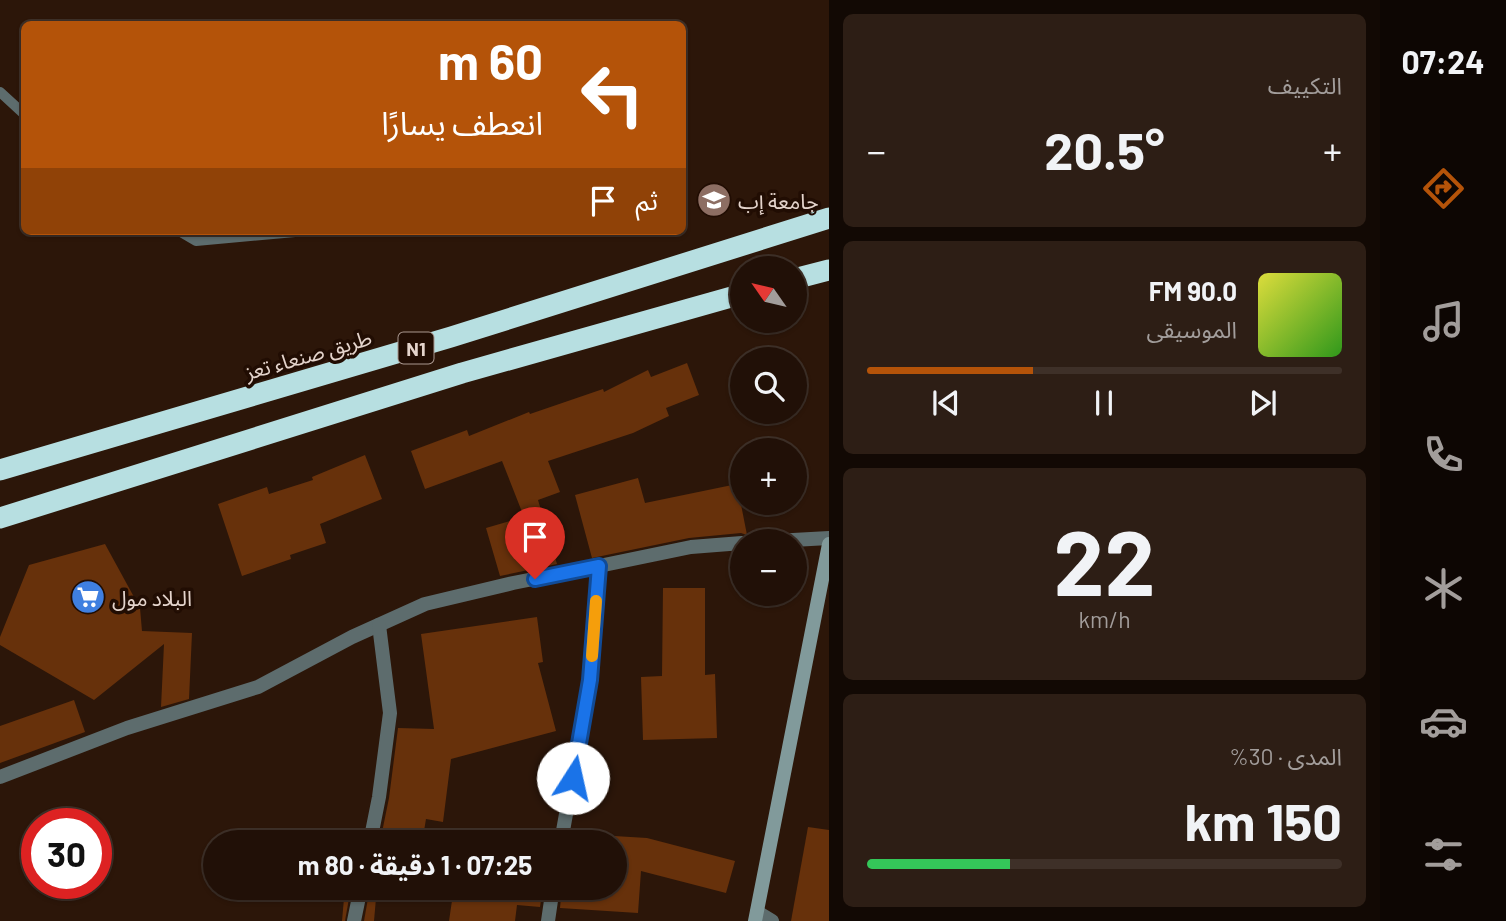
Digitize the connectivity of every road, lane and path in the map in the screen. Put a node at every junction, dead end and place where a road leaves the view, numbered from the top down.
1 (0, 92) edge
2 (21, 111) edge
3 (829, 218) edge
4 (186, 235) edge
5 (262, 235) edge
6 (829, 270) edge
7 (807, 276) edge
8 (730, 297) edge
9 (0, 470) edge
10 (0, 518) edge
11 (829, 538) edge
12 (807, 539) edge
13 (730, 544) edge
14 (829, 544) edge
15 (599, 566) junction
16 (379, 625) junction
17 (0, 777) edge
18 (372, 830) edge
19 (563, 830) edge
20 (358, 900) edge
21 (552, 900) edge
22 (756, 916) edge
23 (354, 921) edge
24 (548, 921) edge
25 (772, 921) edge

1 - 2 lane
3 - 9 highway, طريق صنعاء تعز / N1
4 - 5 lane
6 - 7 highway
8 - 10 highway, N1
11 - 12 street
13 - 15 street
14 - 22 street
15 - 16 street
15 - 19 street
16 - 17 street
16 - 18 street
20 - 23 street
21 - 24 street
22 - 25 street

